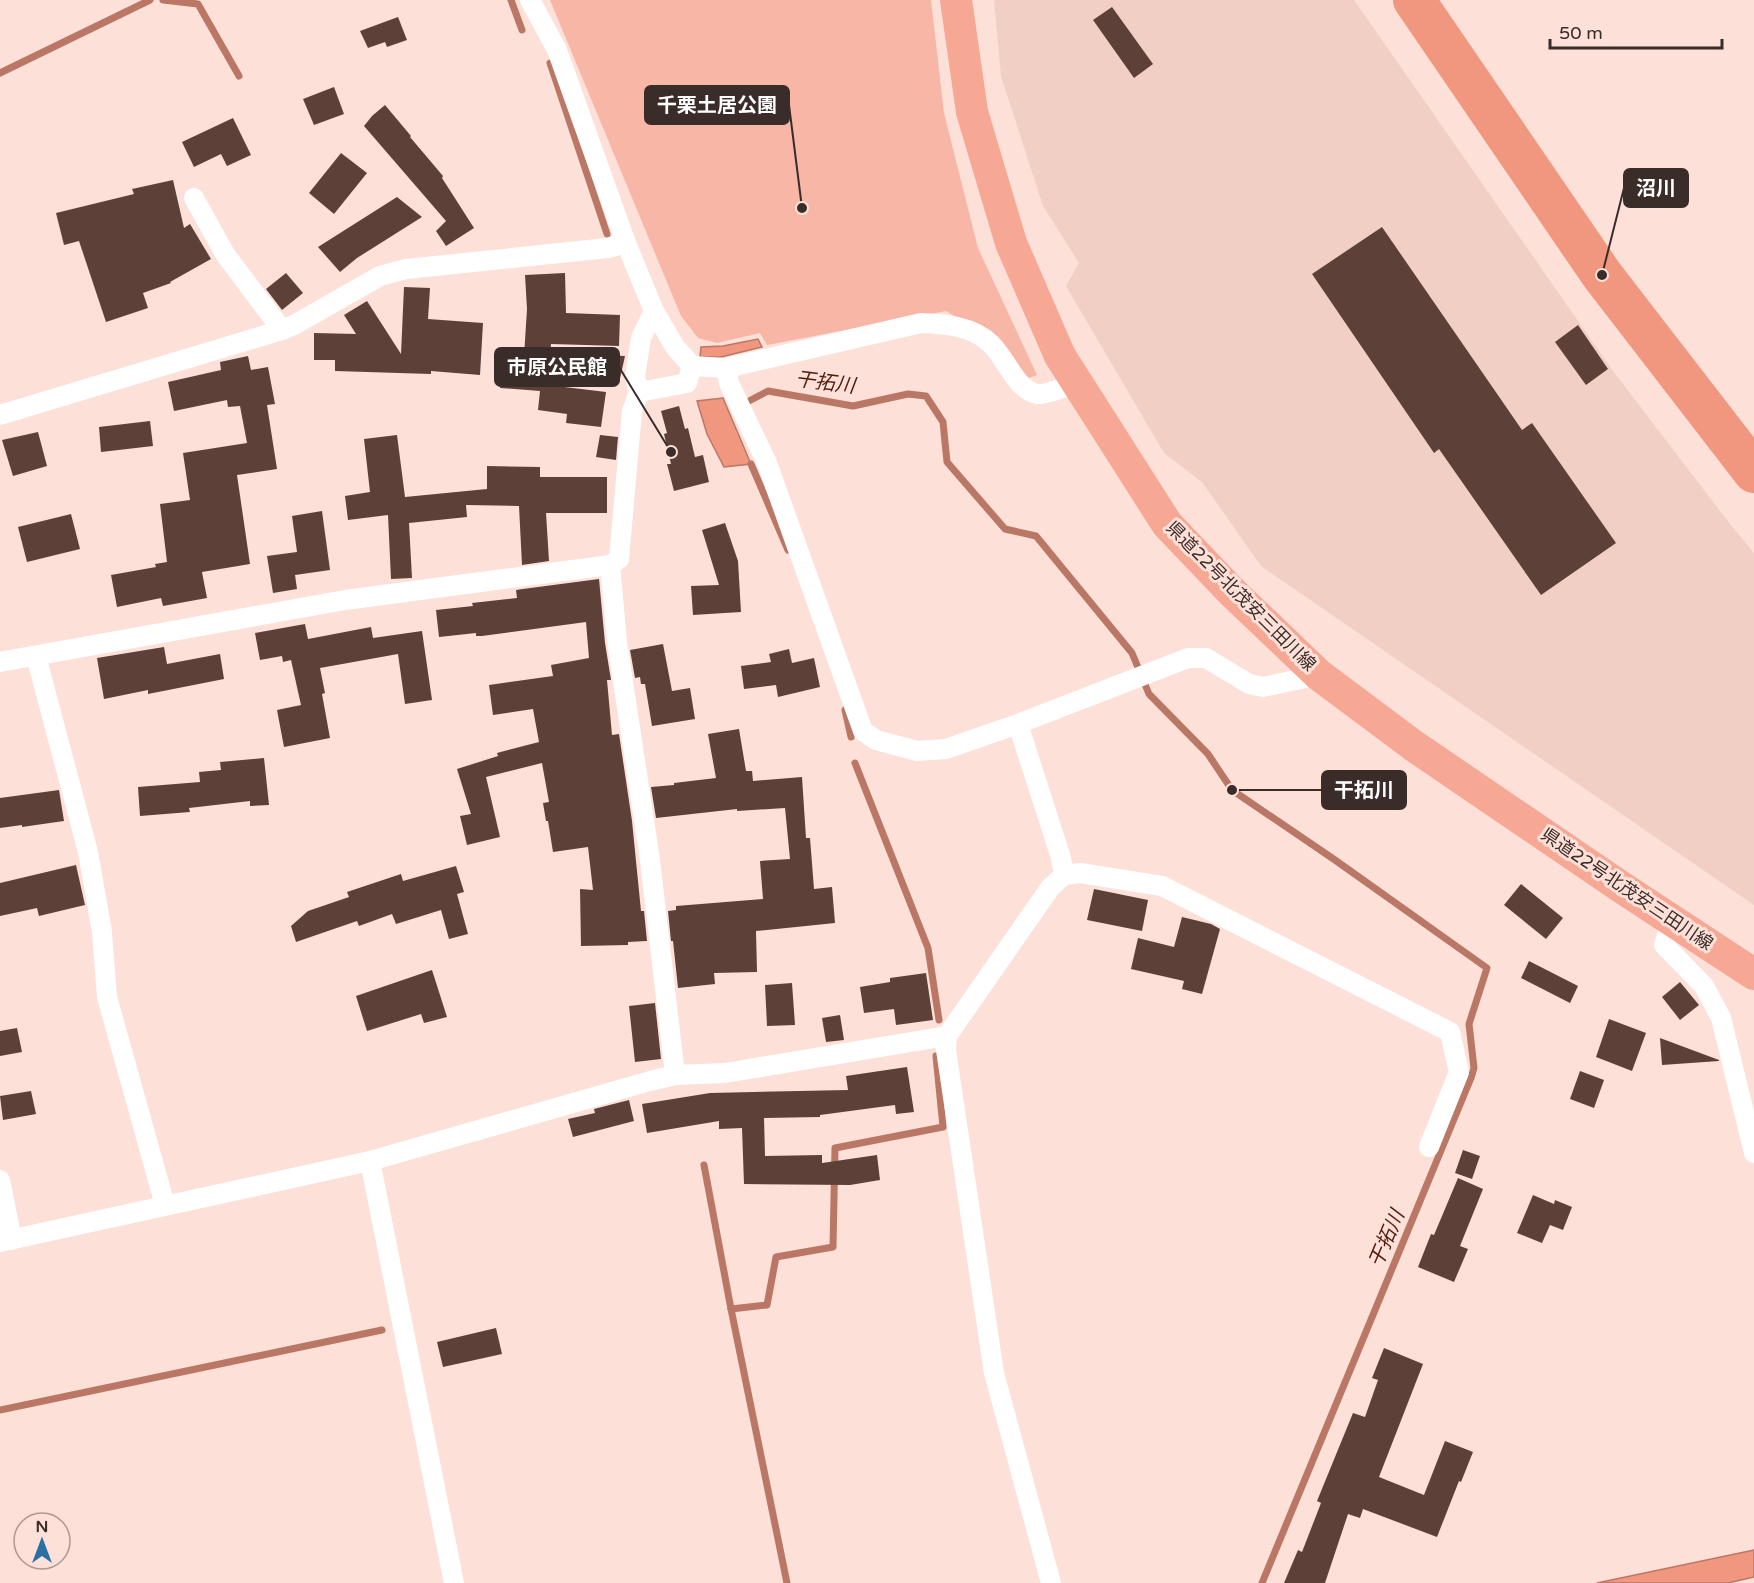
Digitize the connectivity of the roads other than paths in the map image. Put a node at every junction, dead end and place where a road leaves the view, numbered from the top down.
1 (530, 0) edge
2 (956, 0) edge
3 (194, 198) dead end
4 (626, 243) junction
5 (654, 311) junction
6 (282, 330) junction
7 (693, 366) junction
8 (726, 368) junction
9 (1077, 383) junction
10 (639, 392) junction
11 (0, 415) edge
12 (610, 565) junction
13 (36, 656) junction
14 (0, 662) edge
15 (1319, 675) junction
16 (1018, 724) junction
17 (1064, 875) junction
18 (1672, 919) junction
19 (1754, 974) edge
20 (947, 1036) junction
21 (675, 1075) junction
22 (1428, 1148) dead end
23 (1754, 1153) edge
24 (370, 1161) junction
25 (0, 1180) edge
26 (165, 1205) junction
27 (6, 1241) edge
28 (454, 1583) edge
29 (1051, 1583) edge

1 - 4 street
2 - 9 main road, 県道22号北茂安三田川線
3 - 6 street
4 - 5 street
4 - 6 street
5 - 7 street
5 - 10 street
6 - 11 street
7 - 8 street
7 - 10 street
8 - 9 street
8 - 16 street
9 - 15 main road, 県道22号北茂安三田川線
10 - 12 street
12 - 13 street
12 - 21 street
13 - 14 street
13 - 26 street
15 - 16 street
15 - 18 main road, 県道22号北茂安三田川線
16 - 17 street
17 - 20 street
17 - 22 street
18 - 19 main road, 県道22号北茂安三田川線
18 - 23 street
20 - 21 street
20 - 29 street
21 - 24 street
24 - 26 street
24 - 28 street
25 - 27 street
26 - 27 street

